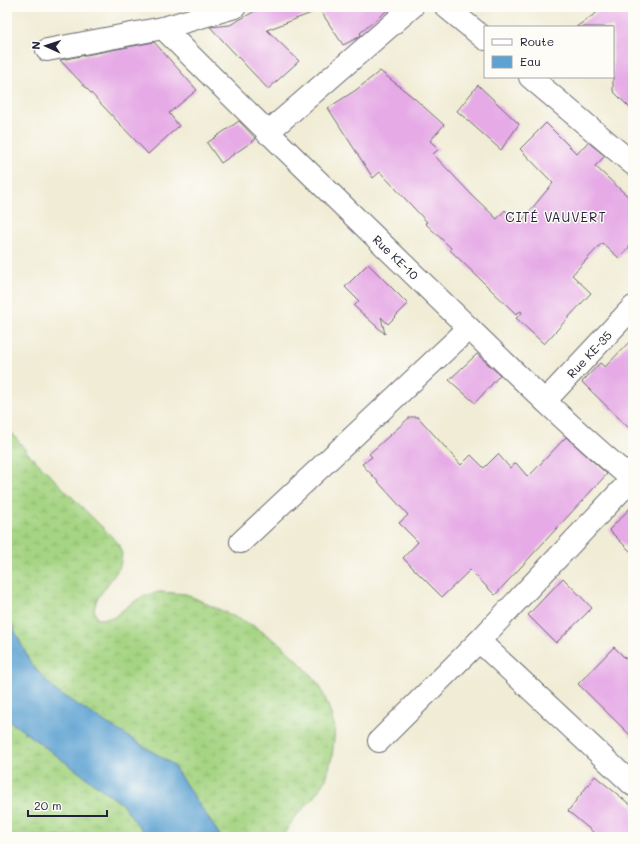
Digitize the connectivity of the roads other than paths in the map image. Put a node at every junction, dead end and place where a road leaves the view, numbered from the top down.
1 (235, 7) edge
2 (412, 7) edge
3 (446, 7) edge
4 (163, 28) junction
5 (484, 38) edge
6 (47, 50) dead end
7 (531, 78) edge
8 (267, 133) junction
9 (633, 164) edge
10 (633, 307) edge
11 (469, 328) junction
12 (545, 401) junction
13 (632, 480) edge
14 (241, 542) dead end
15 (479, 641) junction
16 (379, 741) dead end
17 (633, 785) edge

1 - 4 street
2 - 8 street
3 - 5 street
4 - 6 street
4 - 8 street, Rue KE-10
7 - 9 street
8 - 11 street, Rue KE-10
10 - 12 street, Rue KE-35
11 - 12 street, Rue KE-10
11 - 14 street
12 - 13 street, Rue KE-10
13 - 15 street
15 - 16 street
15 - 17 street

